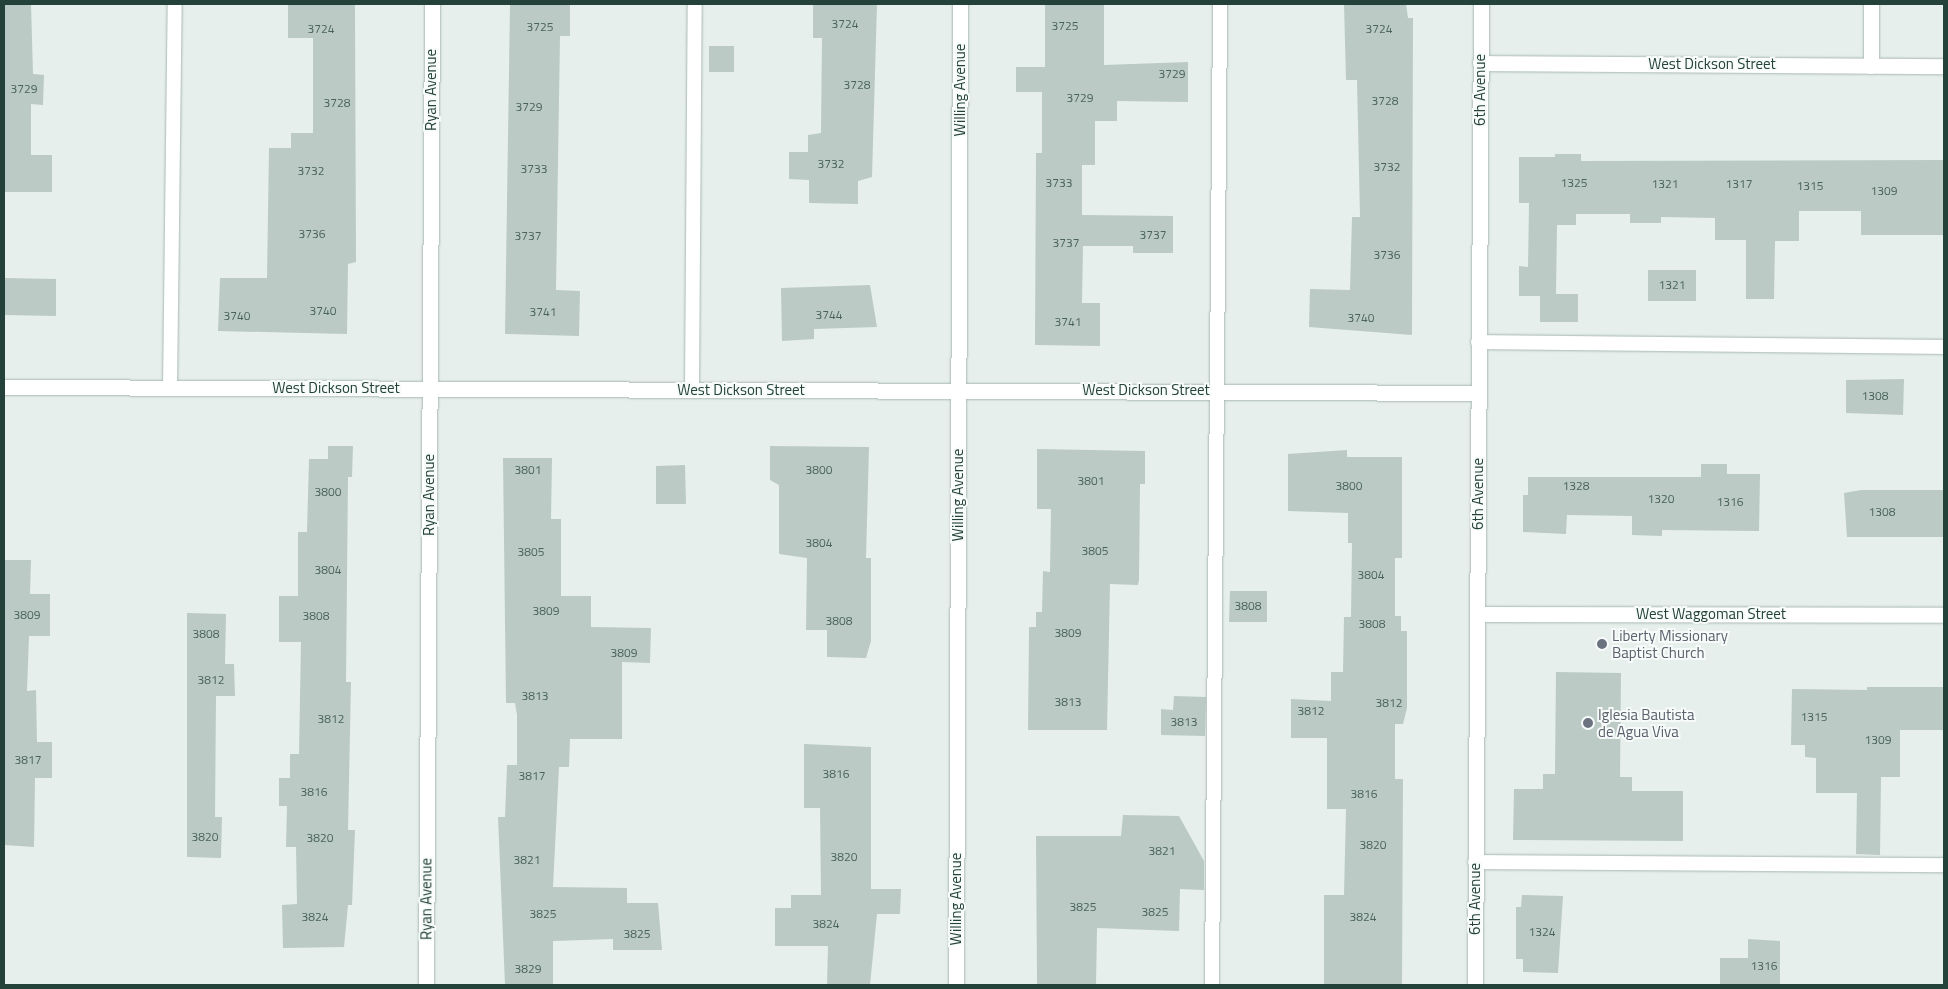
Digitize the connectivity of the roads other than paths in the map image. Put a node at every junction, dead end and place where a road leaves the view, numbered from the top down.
1 (175, 4) edge
2 (432, 4) edge
3 (695, 4) edge
4 (960, 4) edge
5 (1220, 4) edge
6 (1480, 4) edge
7 (1871, 4) edge
8 (1480, 62) junction
9 (1871, 66) junction
10 (1944, 66) edge
11 (1478, 342) junction
12 (1944, 347) edge
13 (4, 387) edge
14 (170, 388) junction
15 (430, 389) junction
16 (692, 389) junction
17 (958, 390) junction
18 (1215, 390) junction
19 (1478, 393) junction
20 (1477, 614) junction
21 (1944, 615) edge
22 (1475, 862) junction
23 (1944, 865) edge
24 (426, 985) edge
25 (956, 985) edge
26 (1212, 985) edge
27 (1475, 985) edge

1 - 14 lane
2 - 15 street, Ryan Avenue
3 - 16 lane
4 - 17 street, Willing Avenue
5 - 18 lane
6 - 8 street, 6th Avenue
7 - 9 street
8 - 9 street, West Dickson Street
8 - 11 street, 6th Avenue
9 - 10 street, West Dickson Street
11 - 12 lane
11 - 19 street, 6th Avenue
13 - 14 street, West Dickson Street
14 - 15 street, West Dickson Street
15 - 16 street, West Dickson Street
15 - 24 street, Ryan Avenue
16 - 17 street, West Dickson Street
17 - 18 street, West Dickson Street
17 - 25 street, Willing Avenue
18 - 19 street, West Dickson Street
18 - 26 lane
19 - 20 street, 6th Avenue
20 - 21 street, West Waggoman Street
20 - 22 street, 6th Avenue
22 - 23 lane
22 - 27 street, 6th Avenue

